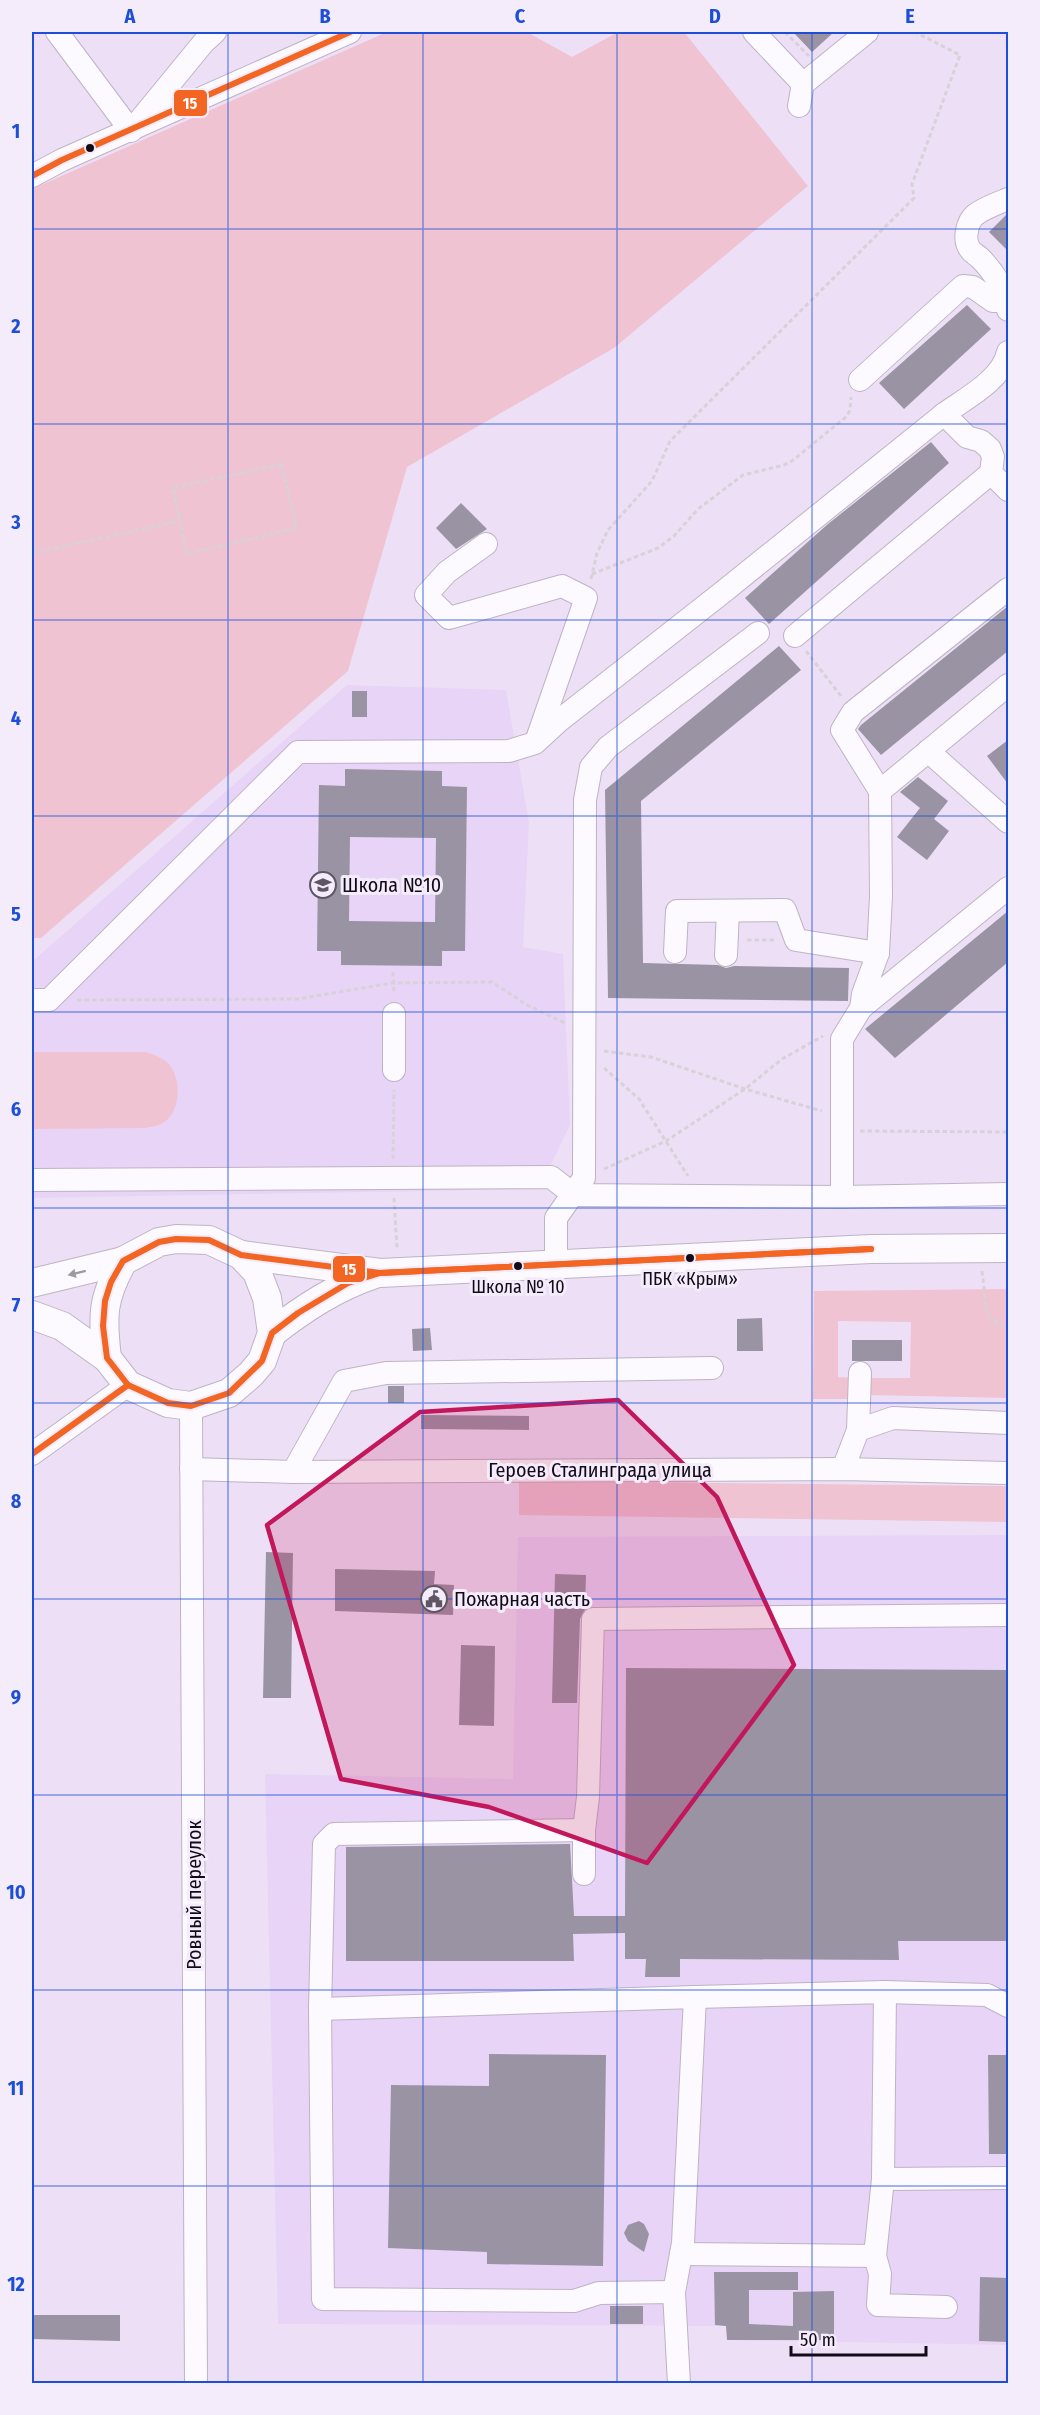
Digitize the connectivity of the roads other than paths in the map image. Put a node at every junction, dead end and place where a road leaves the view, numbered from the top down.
1 (215, 32) edge
2 (350, 32) edge
3 (754, 32) edge
4 (867, 32) edge
5 (68, 36) edge
6 (803, 84) junction
7 (799, 106) dead end
8 (131, 131) junction
9 (32, 176) edge
10 (1008, 199) edge
11 (1008, 304) edge
12 (1008, 352) edge
13 (860, 380) road end
14 (944, 414) junction
15 (991, 473) junction
16 (1008, 490) edge
17 (486, 544) dead end
18 (1008, 589) edge
19 (758, 633) dead end
20 (795, 636) road end
21 (1008, 685) edge
22 (535, 743) junction
23 (928, 751) junction
24 (880, 792) junction
25 (1008, 822) edge
26 (1008, 888) edge
27 (728, 910) junction
28 (726, 947) road end
29 (675, 952) dead end
30 (878, 952) junction
31 (40, 1000) edge
32 (861, 1008) junction
33 (394, 1014) dead end
34 (394, 1070) road end
35 (32, 1180) edge
36 (579, 1187) junction
37 (1008, 1194) edge
38 (842, 1197) junction
39 (995, 1249) edge
40 (241, 1255) junction
41 (123, 1261) junction
42 (556, 1263) junction
43 (389, 1272) junction
44 (32, 1283) edge
45 (32, 1315) edge
46 (272, 1333) junction
47 (107, 1358) junction
48 (712, 1368) dead end
49 (860, 1373) dead end
50 (129, 1385) junction
51 (191, 1406) junction
52 (1008, 1423) edge
53 (858, 1430) junction
54 (32, 1454) edge
55 (191, 1469) junction
56 (843, 1469) junction
57 (293, 1472) junction
58 (1008, 1473) edge
59 (1008, 1615) edge
60 (584, 1830) junction
61 (584, 1874) dead end
62 (885, 1992) junction
63 (695, 1998) junction
64 (1008, 2006) edge
65 (321, 2009) junction
66 (1008, 2178) edge
67 (883, 2179) junction
68 (681, 2254) junction
69 (875, 2256) junction
70 (674, 2292) junction
71 (946, 2307) dead end
72 (196, 2384) edge
73 (678, 2384) edge

1 - 8 street
2 - 8 street
3 - 6 street
4 - 6 street
5 - 8 street
6 - 7 street
8 - 9 street
10 - 11 street
11 - 13 street
12 - 14 street
14 - 15 street
14 - 22 street
15 - 16 street
15 - 20 street
17 - 22 street
18 - 24 street
19 - 36 street
21 - 23 street
22 - 31 street
23 - 24 street
23 - 25 street
24 - 30 street
26 - 32 street
27 - 28 street
27 - 29 street
27 - 30 street
30 - 32 street
32 - 38 street
33 - 34 street
35 - 36 street
36 - 38 street
36 - 42 street
37 - 38 street
39 - 42 main road
40 - 41 main road
40 - 43 main road
40 - 46 main road
41 -> 44 main road
41 - 47 main road
42 - 43 main road
43 - 46 main road
45 - 47 main road
46 - 51 main road
47 - 50 main road
48 - 57 street
49 - 53 street
50 - 51 main road
50 - 54 street
51 - 55 street, Ровный переулок
52 - 53 street
53 - 56 street
55 - 57 street, Героев Сталинграда улица
55 - 72 street, Ровный переулок
56 - 57 street, Героев Сталинграда улица
56 - 58 street, Героев Сталинграда улица
59 - 60 street
60 - 61 street
60 - 65 street
62 - 63 street
62 - 64 street
62 - 67 street
63 - 65 street
63 - 68 street
65 - 70 street
66 - 67 street
67 - 69 street
68 - 69 street
68 - 70 street
69 - 71 street
70 - 73 street

